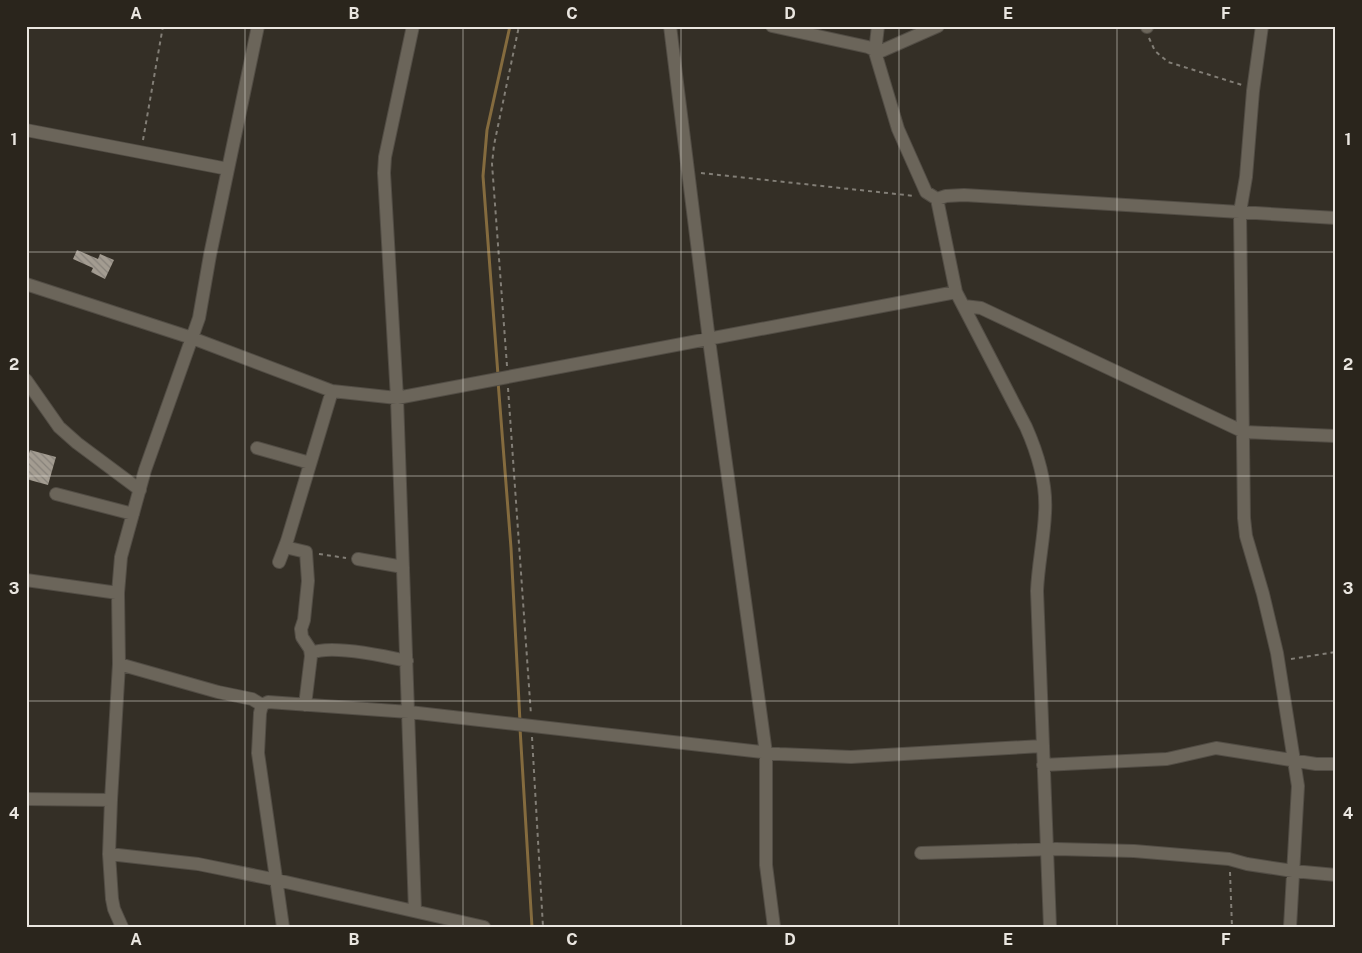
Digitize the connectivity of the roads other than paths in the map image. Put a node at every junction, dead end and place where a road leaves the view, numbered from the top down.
1 (258, 26) edge
2 (413, 26) edge
3 (670, 26) edge
4 (772, 26) edge
5 (878, 26) edge
6 (938, 26) edge
7 (1262, 26) edge
8 (876, 52) junction
9 (26, 130) edge
10 (228, 169) junction
11 (937, 199) junction
12 (1240, 212) junction
13 (1336, 218) edge
14 (26, 284) edge
15 (956, 292) junction
16 (964, 306) junction
17 (192, 338) junction
18 (709, 340) junction
19 (26, 380) edge
20 (332, 391) junction
21 (397, 398) junction
22 (1244, 432) junction
23 (1336, 436) edge
24 (257, 448) dead end
25 (310, 463) junction
26 (140, 490) junction
27 (56, 494) dead end
28 (133, 514) junction
29 (285, 547) junction
30 (358, 559) road end
31 (279, 562) dead end
32 (403, 567) junction
33 (26, 580) edge
34 (118, 593) junction
35 (311, 654) junction
36 (407, 661) junction
37 (119, 664) junction
38 (262, 705) junction
39 (305, 705) junction
40 (409, 712) junction
41 (1042, 746) junction
42 (766, 753) junction
43 (1294, 760) junction
44 (1336, 764) edge
45 (1043, 765) junction
46 (26, 799) edge
47 (110, 800) junction
48 (1047, 849) junction
49 (921, 853) dead end
50 (110, 854) junction
51 (1293, 871) junction
52 (1336, 875) edge
53 (277, 880) junction
54 (415, 911) junction
55 (122, 927) edge
56 (283, 927) edge
57 (484, 927) edge
58 (774, 927) edge
59 (1050, 927) edge
60 (1290, 927) edge

1 - 10 street
2 - 21 street
3 - 18 street
4 - 8 street
5 - 8 street
6 - 8 street
7 - 12 street
8 - 11 street
9 - 10 street
10 - 17 street
11 - 12 street
11 - 15 street
12 - 13 street
12 - 22 street
14 - 17 street
15 - 16 street
15 - 18 street
16 - 22 street
16 - 41 street
17 - 20 street
17 - 26 street
18 - 21 street
18 - 42 street
19 - 26 street
20 - 21 street
20 - 25 street
21 - 32 street
22 - 23 street
22 - 43 street
24 - 25 street
25 - 29 street
26 - 28 street
27 - 28 street
28 - 34 street
29 - 31 street
29 - 35 street
30 - 32 street
32 - 36 street
33 - 34 street
34 - 37 street
35 - 36 street
35 - 39 street
36 - 40 street
37 - 38 street
37 - 47 street
38 - 39 street
38 - 53 street
39 - 40 street
40 - 42 street
40 - 54 street
41 - 42 street
41 - 45 street
42 - 58 street
43 - 44 street
43 - 45 street
43 - 51 street
45 - 48 street
46 - 47 street
47 - 50 street
48 - 49 street
48 - 51 street
48 - 59 street
50 - 53 street
50 - 55 street
51 - 52 street
51 - 60 street
53 - 54 street
53 - 56 street
54 - 57 street

